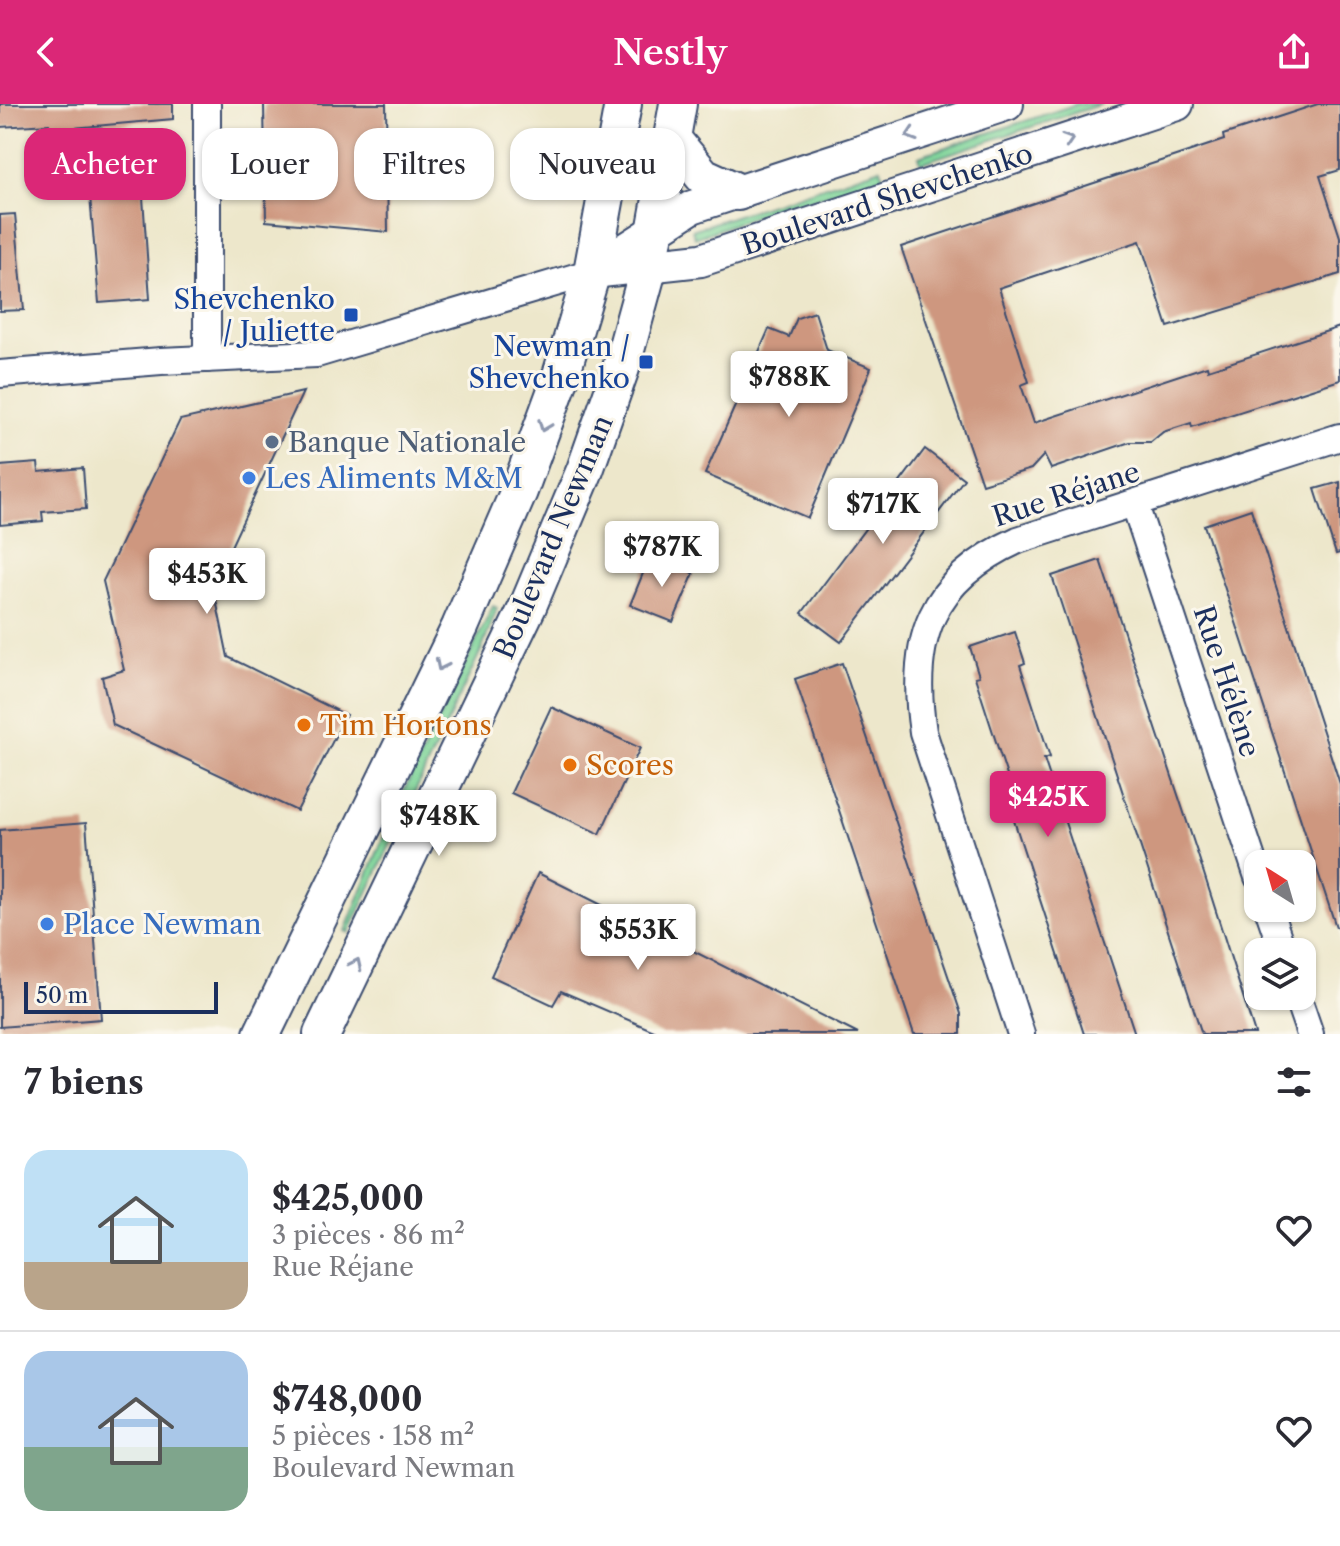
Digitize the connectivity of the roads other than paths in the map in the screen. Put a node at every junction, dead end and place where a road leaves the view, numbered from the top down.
1 (207, 104) edge
2 (623, 104) edge
3 (678, 104) edge
4 (1007, 104) edge
5 (1177, 104) edge
6 (675, 128) edge
7 (685, 154) edge
8 (738, 192) junction
9 (663, 200) edge
10 (658, 228) junction
11 (649, 266) junction
12 (592, 272) junction
13 (207, 359) junction
14 (0, 374) edge
15 (1340, 437) edge
16 (1135, 505) junction
17 (1249, 850) edge
18 (1302, 1010) edge
19 (262, 1034) edge
20 (322, 1034) edge
21 (1021, 1034) edge
22 (1310, 1034) edge

1 - 13 street
2 - 12 main road, Boulevard Newman
3 - 6 main road, Boulevard Newman
4 -> 8 street, Boulevard Shevchenko
11 -> 5 street, Boulevard Shevchenko
7 - 8 main road
8 - 10 street, Boulevard Shevchenko
9 - 10 main road, Boulevard Newman
10 - 11 main road, Boulevard Newman
10 - 12 street, Boulevard Shevchenko
11 - 12 street, Boulevard Shevchenko
20 -> 11 main road, Boulevard Newman
12 - 13 street, Boulevard Shevchenko
12 -> 19 main road, Boulevard Newman
13 - 14 street, Boulevard Shevchenko
15 - 16 street, Rue Réjane
16 - 17 street, Rue Hélène
16 - 21 street, Rue Réjane
18 - 22 street

